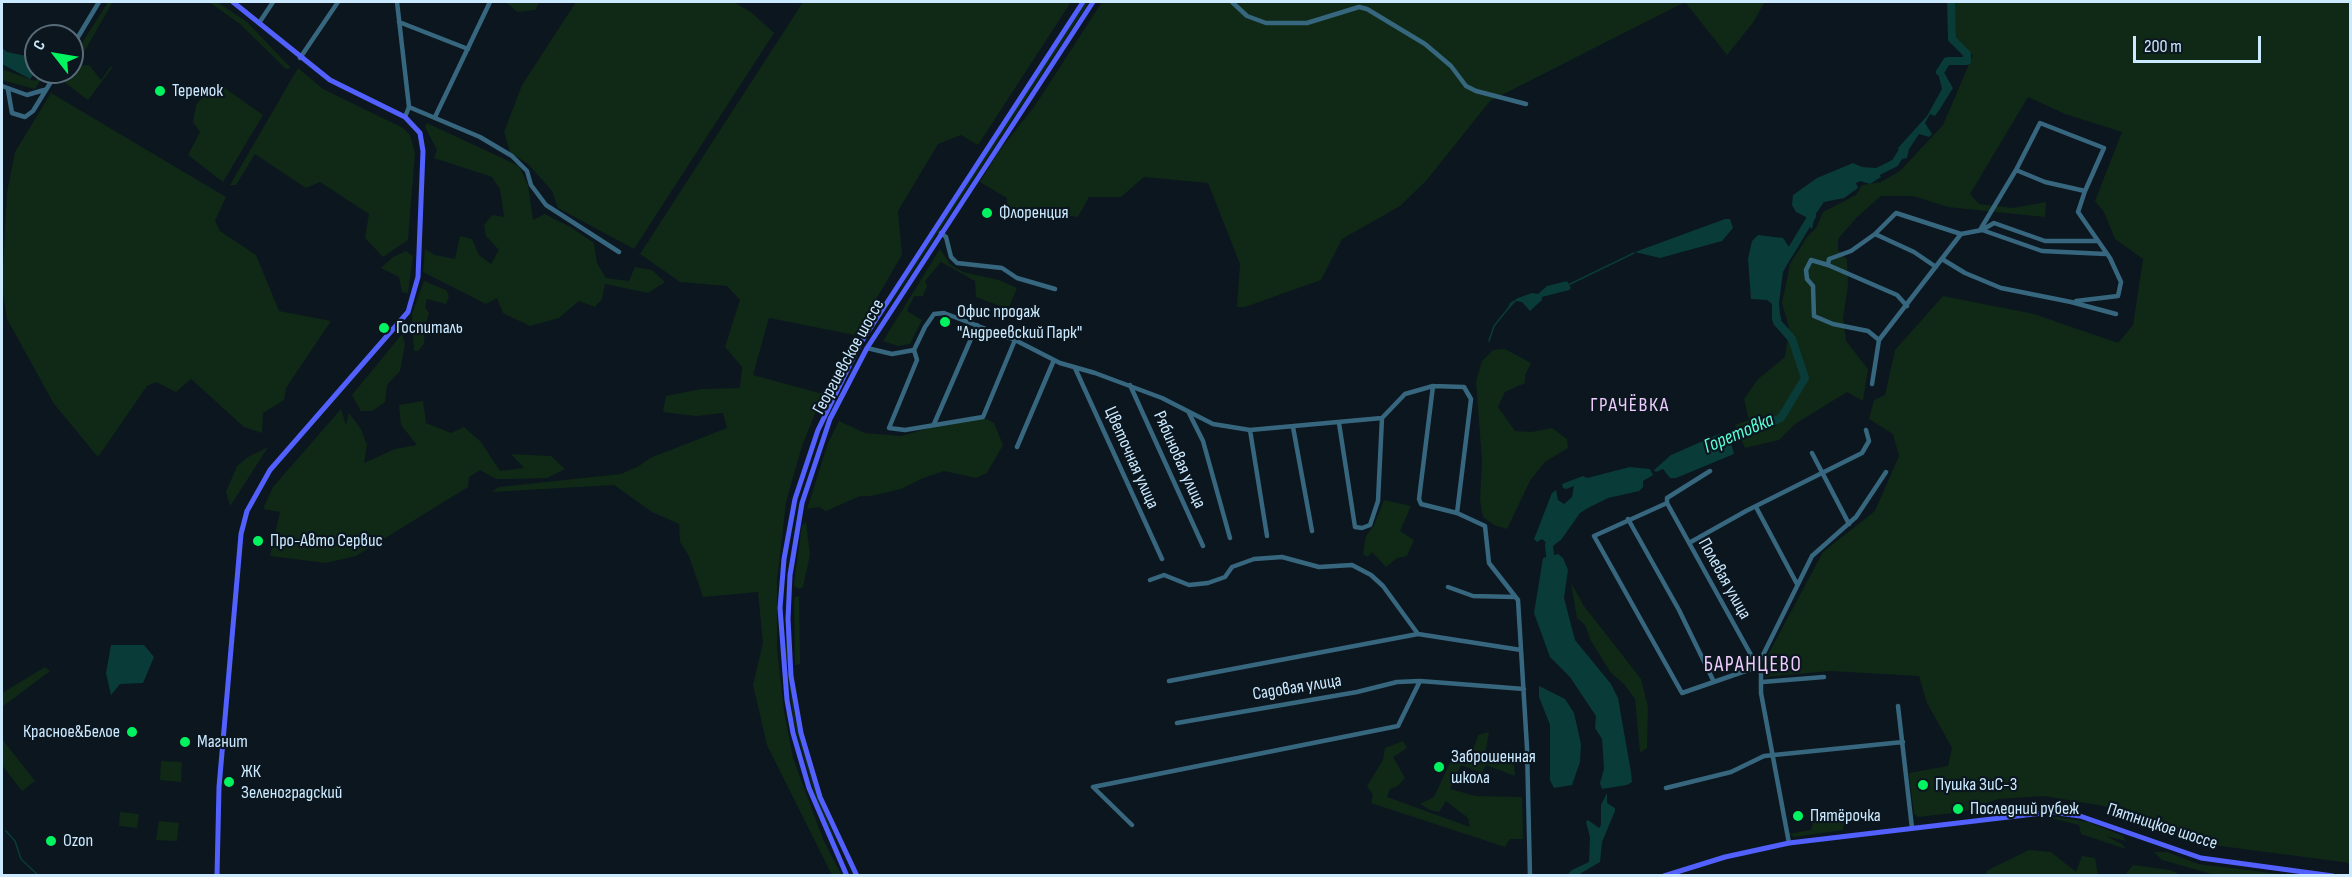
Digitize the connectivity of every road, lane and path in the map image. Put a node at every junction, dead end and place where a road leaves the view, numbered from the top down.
1 (99, 2) edge
2 (233, 2) edge
3 (273, 2) edge
4 (338, 2) edge
5 (397, 2) edge
6 (490, 2) edge
7 (1083, 2) edge
8 (1093, 2) edge
9 (1232, 2) edge
10 (399, 22) junction
11 (259, 23) junction
12 (84, 27) edge
13 (468, 49) junction
14 (300, 58) junction
15 (48, 84) edge
16 (2, 86) edge
17 (8, 90) junction
18 (44, 90) junction
19 (25, 94) junction
20 (11, 103) junction
21 (1526, 104) dead end
22 (34, 107) junction
23 (409, 107) junction
24 (405, 117) junction
25 (435, 117) junction
26 (2016, 170) junction
27 (2085, 191) junction
28 (1981, 230) junction
29 (941, 233) junction
30 (1875, 234) junction
31 (1961, 234) junction
32 (2097, 241) junction
33 (619, 252) dead end
34 (2106, 254) junction
35 (1942, 259) junction
36 (1828, 265) junction
37 (1936, 267) junction
38 (1055, 289) dead end
39 (2071, 302) junction
40 (1906, 306) junction
41 (2116, 314) dead end
42 (977, 325) junction
43 (1016, 340) junction
44 (1879, 340) junction
45 (867, 348) junction
46 (914, 350) junction
47 (1054, 360) junction
48 (1075, 368) junction
49 (1872, 384) dead end
50 (1130, 385) junction
51 (1433, 386) junction
52 (1189, 411) junction
53 (1382, 418) junction
54 (1339, 423) junction
55 (934, 424) junction
56 (1293, 427) junction
57 (1250, 430) junction
58 (1866, 430) dead end
59 (1017, 447) dead end
60 (1812, 453) dead end
61 (1710, 471) dead end
62 (1886, 472) dead end
63 (1822, 474) junction
64 (1667, 503) junction
65 (1756, 507) junction
66 (1457, 513) junction
67 (1628, 519) junction
68 (1849, 524) junction
69 (1312, 531) dead end
70 (1267, 536) dead end
71 (1230, 538) dead end
72 (1689, 543) junction
73 (1203, 546) dead end
74 (1162, 559) dead end
75 (1150, 580) dead end
76 (1797, 584) junction
77 (1448, 587) dead end
78 (1516, 597) junction
79 (1418, 634) junction
80 (1521, 650) junction
81 (1757, 667) junction
82 (1824, 677) dead end
83 (1169, 681) dead end
84 (1420, 681) junction
85 (1714, 682) junction
86 (1762, 682) junction
87 (1524, 689) junction
88 (1898, 706) dead end
89 (1177, 723) dead end
90 (1903, 742) junction
91 (1772, 755) junction
92 (1666, 788) dead end
93 (1132, 825) dead end
94 (1912, 828) junction
95 (1789, 843) junction
96 (217, 876) edge
97 (847, 876) edge
98 (857, 876) edge
99 (1530, 876) edge
100 (1664, 876) edge
101 (2333, 876) edge

1 - 12 street
2 - 11 main road
3 - 11 street
4 - 14 street
5 - 10 street
6 - 13 street
7 - 97 main road, Георгиевское шоссе
8 - 29 main road, Георгиевское шоссе
9 - 21 street
10 - 13 street
10 - 23 street
11 - 14 main road
13 - 25 street
14 - 24 main road
15 - 18 street
16 - 17 street
17 - 19 street
17 - 20 street
18 - 19 street
18 - 22 street
19 - 20 street
19 - 22 street
20 - 22 street
23 - 24 street
23 - 25 street
24 - 96 main road
25 - 33 street
26 - 27 street
26 - 27 street
26 - 28 street
27 - 32 street
28 - 31 street
28 - 32 street
28 - 34 street
29 - 38 street
29 - 45 main road, Георгиевское шоссе
30 - 31 street
30 - 36 street
30 - 37 street
31 - 35 street
32 - 34 street
34 - 39 street
35 - 37 street
35 - 39 street
36 - 40 street
36 - 44 street
37 - 40 street
39 - 41 street
40 - 44 street
42 - 43 street
42 - 46 street
42 - 55 street
43 - 47 street
43 - 55 street
44 - 49 street
45 - 46 street
45 - 98 main road, Георгиевское шоссе
46 - 55 street
47 - 48 street
47 - 59 street
48 - 50 street
48 - 74 street, Цветочная улица
50 - 52 street
50 - 73 street, Рябиновая улица
51 - 53 street
51 - 66 street
51 - 66 street
52 - 57 street
52 - 71 street
53 - 54 street
53 - 54 street
54 - 56 street
56 - 57 street
56 - 69 street
57 - 70 street
58 - 63 street
60 - 63 street
61 - 64 street
62 - 68 street
63 - 65 street
63 - 68 street
64 - 67 street
64 - 72 street, Полевая улица
65 - 72 street
65 - 76 street
66 - 78 street
67 - 85 street
67 - 85 street
68 - 76 street
72 - 81 street, Полевая улица
75 - 79 street
76 - 81 street
77 - 78 street
78 - 80 street
79 - 80 street
79 - 83 street
80 - 87 street
81 - 85 street
81 - 86 street, Полевая улица
82 - 86 street
84 - 87 street, Садовая улица
84 - 89 street, Садовая улица
84 - 93 street
86 - 91 street, Полевая улица
87 - 99 street
88 - 90 street
90 - 91 street
90 - 94 street
91 - 92 street
91 - 95 street, Полевая улица
94 - 95 main road, Пятницкое шоссе
94 - 101 main road, Пятницкое шоссе
95 - 100 main road, Пятницкое шоссе

